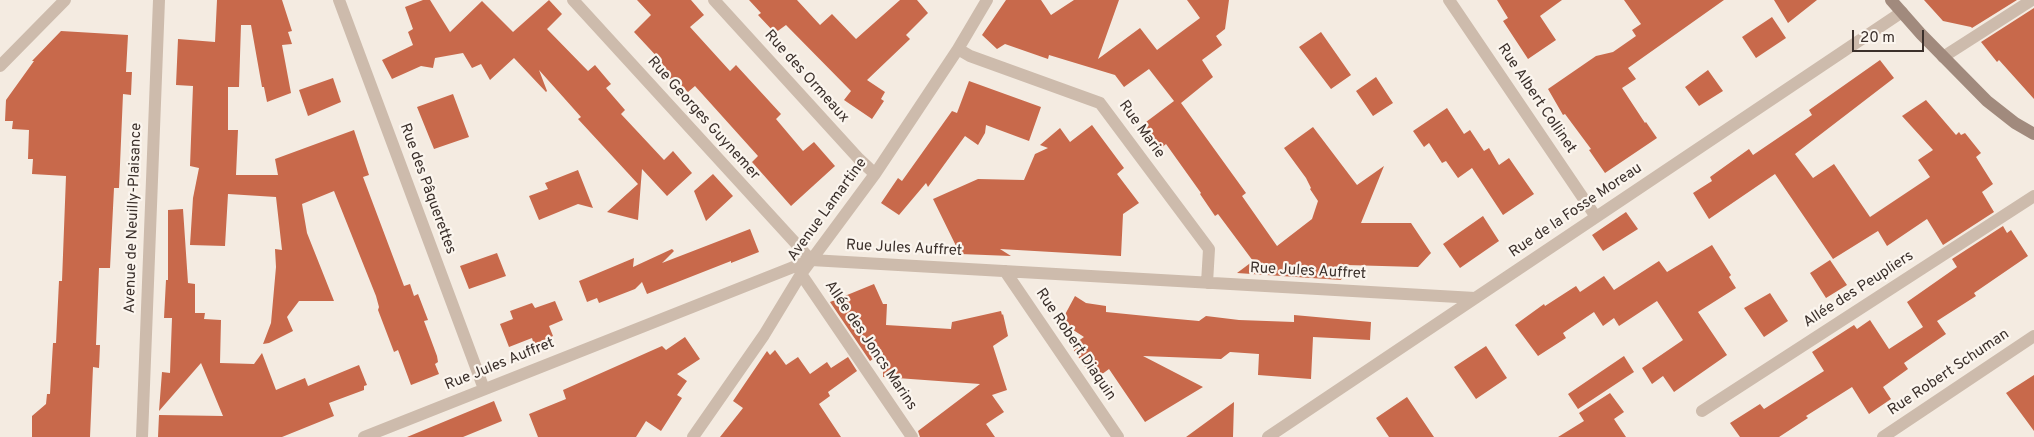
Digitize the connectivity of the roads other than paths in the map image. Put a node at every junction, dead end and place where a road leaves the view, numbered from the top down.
1 (65, 0) edge
2 (159, 0) edge
3 (339, 0) edge
4 (573, 0) edge
5 (714, 0) edge
6 (987, 0) edge
7 (1449, 0) edge
8 (1891, 0) edge
9 (2032, 0) edge
10 (1902, 12) junction
11 (958, 49) junction
12 (1943, 57) junction
13 (0, 66) edge
14 (2034, 134) edge
15 (875, 174) junction
16 (2034, 196) edge
17 (1596, 217) junction
18 (811, 260) junction
19 (1005, 271) junction
20 (801, 274) junction
21 (1207, 282) junction
22 (1475, 298) junction
23 (2034, 336) edge
24 (484, 389) junction
25 (1702, 411) dead end
26 (142, 437) edge
27 (364, 437) edge
28 (693, 437) edge
29 (912, 437) edge
30 (1118, 437) edge
31 (1268, 437) edge
32 (1883, 437) edge

1 - 13 street
2 - 26 street, Avenue de Neuilly-Plaisance
3 - 24 street, Rue des Pâquerettes
4 - 18 street, Rue Georges Guynemer
5 - 15 street, Rue des Ormeaux
6 - 11 street, Avenue Lamartine
7 - 17 street, Rue Albert Collinet
8 - 10 street
9 - 12 street
10 - 12 street
10 - 17 street, Rue de la Fosse Moreau
11 - 15 street, Avenue Lamartine
11 - 21 street, Rue Marie
12 - 14 street
15 - 18 street, Avenue Lamartine
16 - 25 street, Allée des Peupliers
17 - 22 street, Rue de la Fosse Moreau
18 - 19 street, Rue Jules Auffret
18 - 20 street, Avenue Lamartine
18 - 24 street, Rue Jules Auffret
19 - 21 street, Rue Jules Auffret
19 - 30 street, Rue Robert Diaquin
20 - 28 street, Avenue Lamartine
20 - 29 street, Allée des Joncs Marins
21 - 22 street, Rue Jules Auffret
22 - 31 street, Rue de la Fosse Moreau
23 - 32 street, Rue Robert Schuman
24 - 27 street, Rue Jules Auffret

